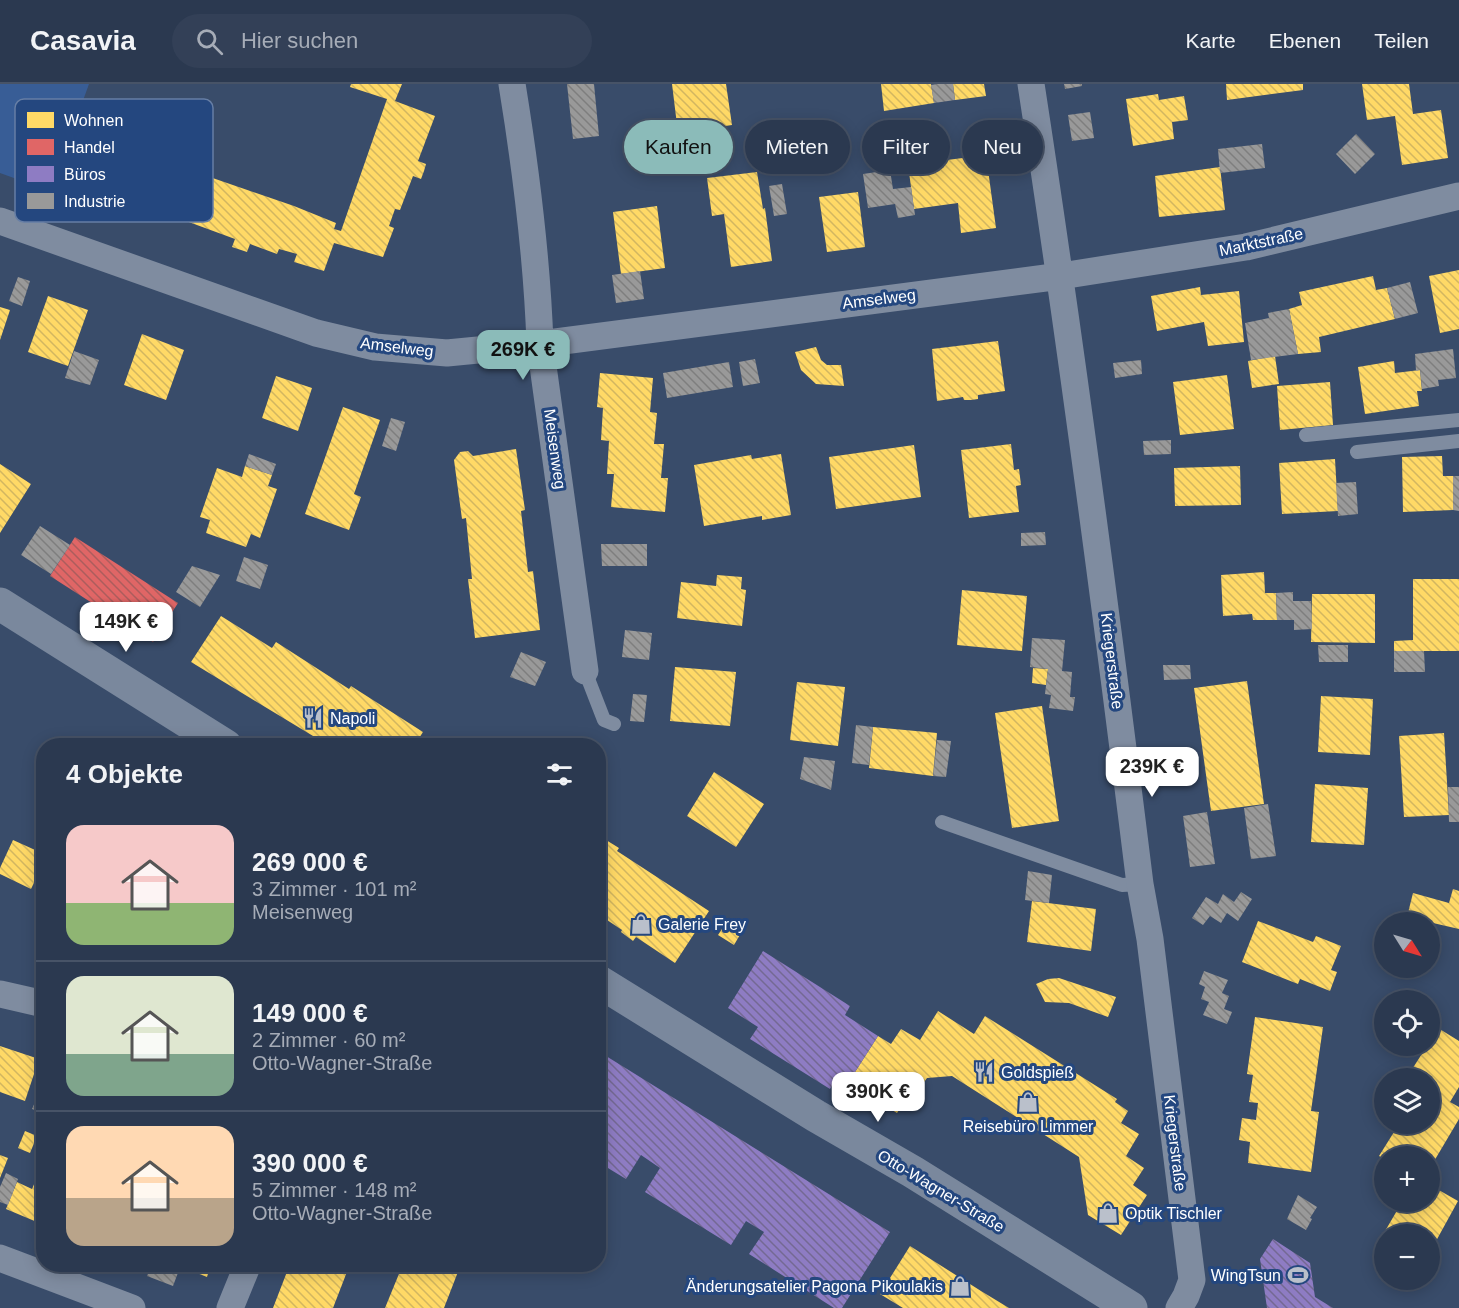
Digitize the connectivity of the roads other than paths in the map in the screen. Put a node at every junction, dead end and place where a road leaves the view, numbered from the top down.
1 (512, 84) edge
2 (1031, 84) edge
3 (1459, 196) edge
4 (0, 221) edge
5 (1061, 276) junction
6 (540, 344) junction
7 (1459, 420) edge
8 (1306, 435) dead end
9 (1459, 441) edge
10 (1357, 452) dead end
11 (0, 604) edge
12 (585, 671) joint
13 (614, 724) dead end
14 (212, 738) edge
15 (942, 822) dead end
16 (1140, 884) junction
17 (606, 986) edge
18 (0, 994) edge
19 (36, 1002) edge
20 (0, 1258) edge
21 (36, 1272) edge
22 (37, 1272) edge
23 (245, 1272) edge
24 (132, 1308) edge
25 (230, 1308) edge
26 (1131, 1308) edge
27 (1179, 1308) edge

1 - 6 street, Meisenweg
2 - 5 street, Kriegerstraße
3 - 5 street, Marktstraße
4 - 6 street, Amselweg
5 - 6 street, Amselweg
5 - 16 street, Kriegerstraße
6 - 12 street, Meisenweg
7 - 8 lane
9 - 10 lane
11 - 14 street
12 - 13 lane
15 - 16 lane
16 - 27 street, Kriegerstraße
17 - 26 street, Otto-Wagner-Straße
18 - 19 street
20 - 21 street
22 - 24 street
23 - 25 street

